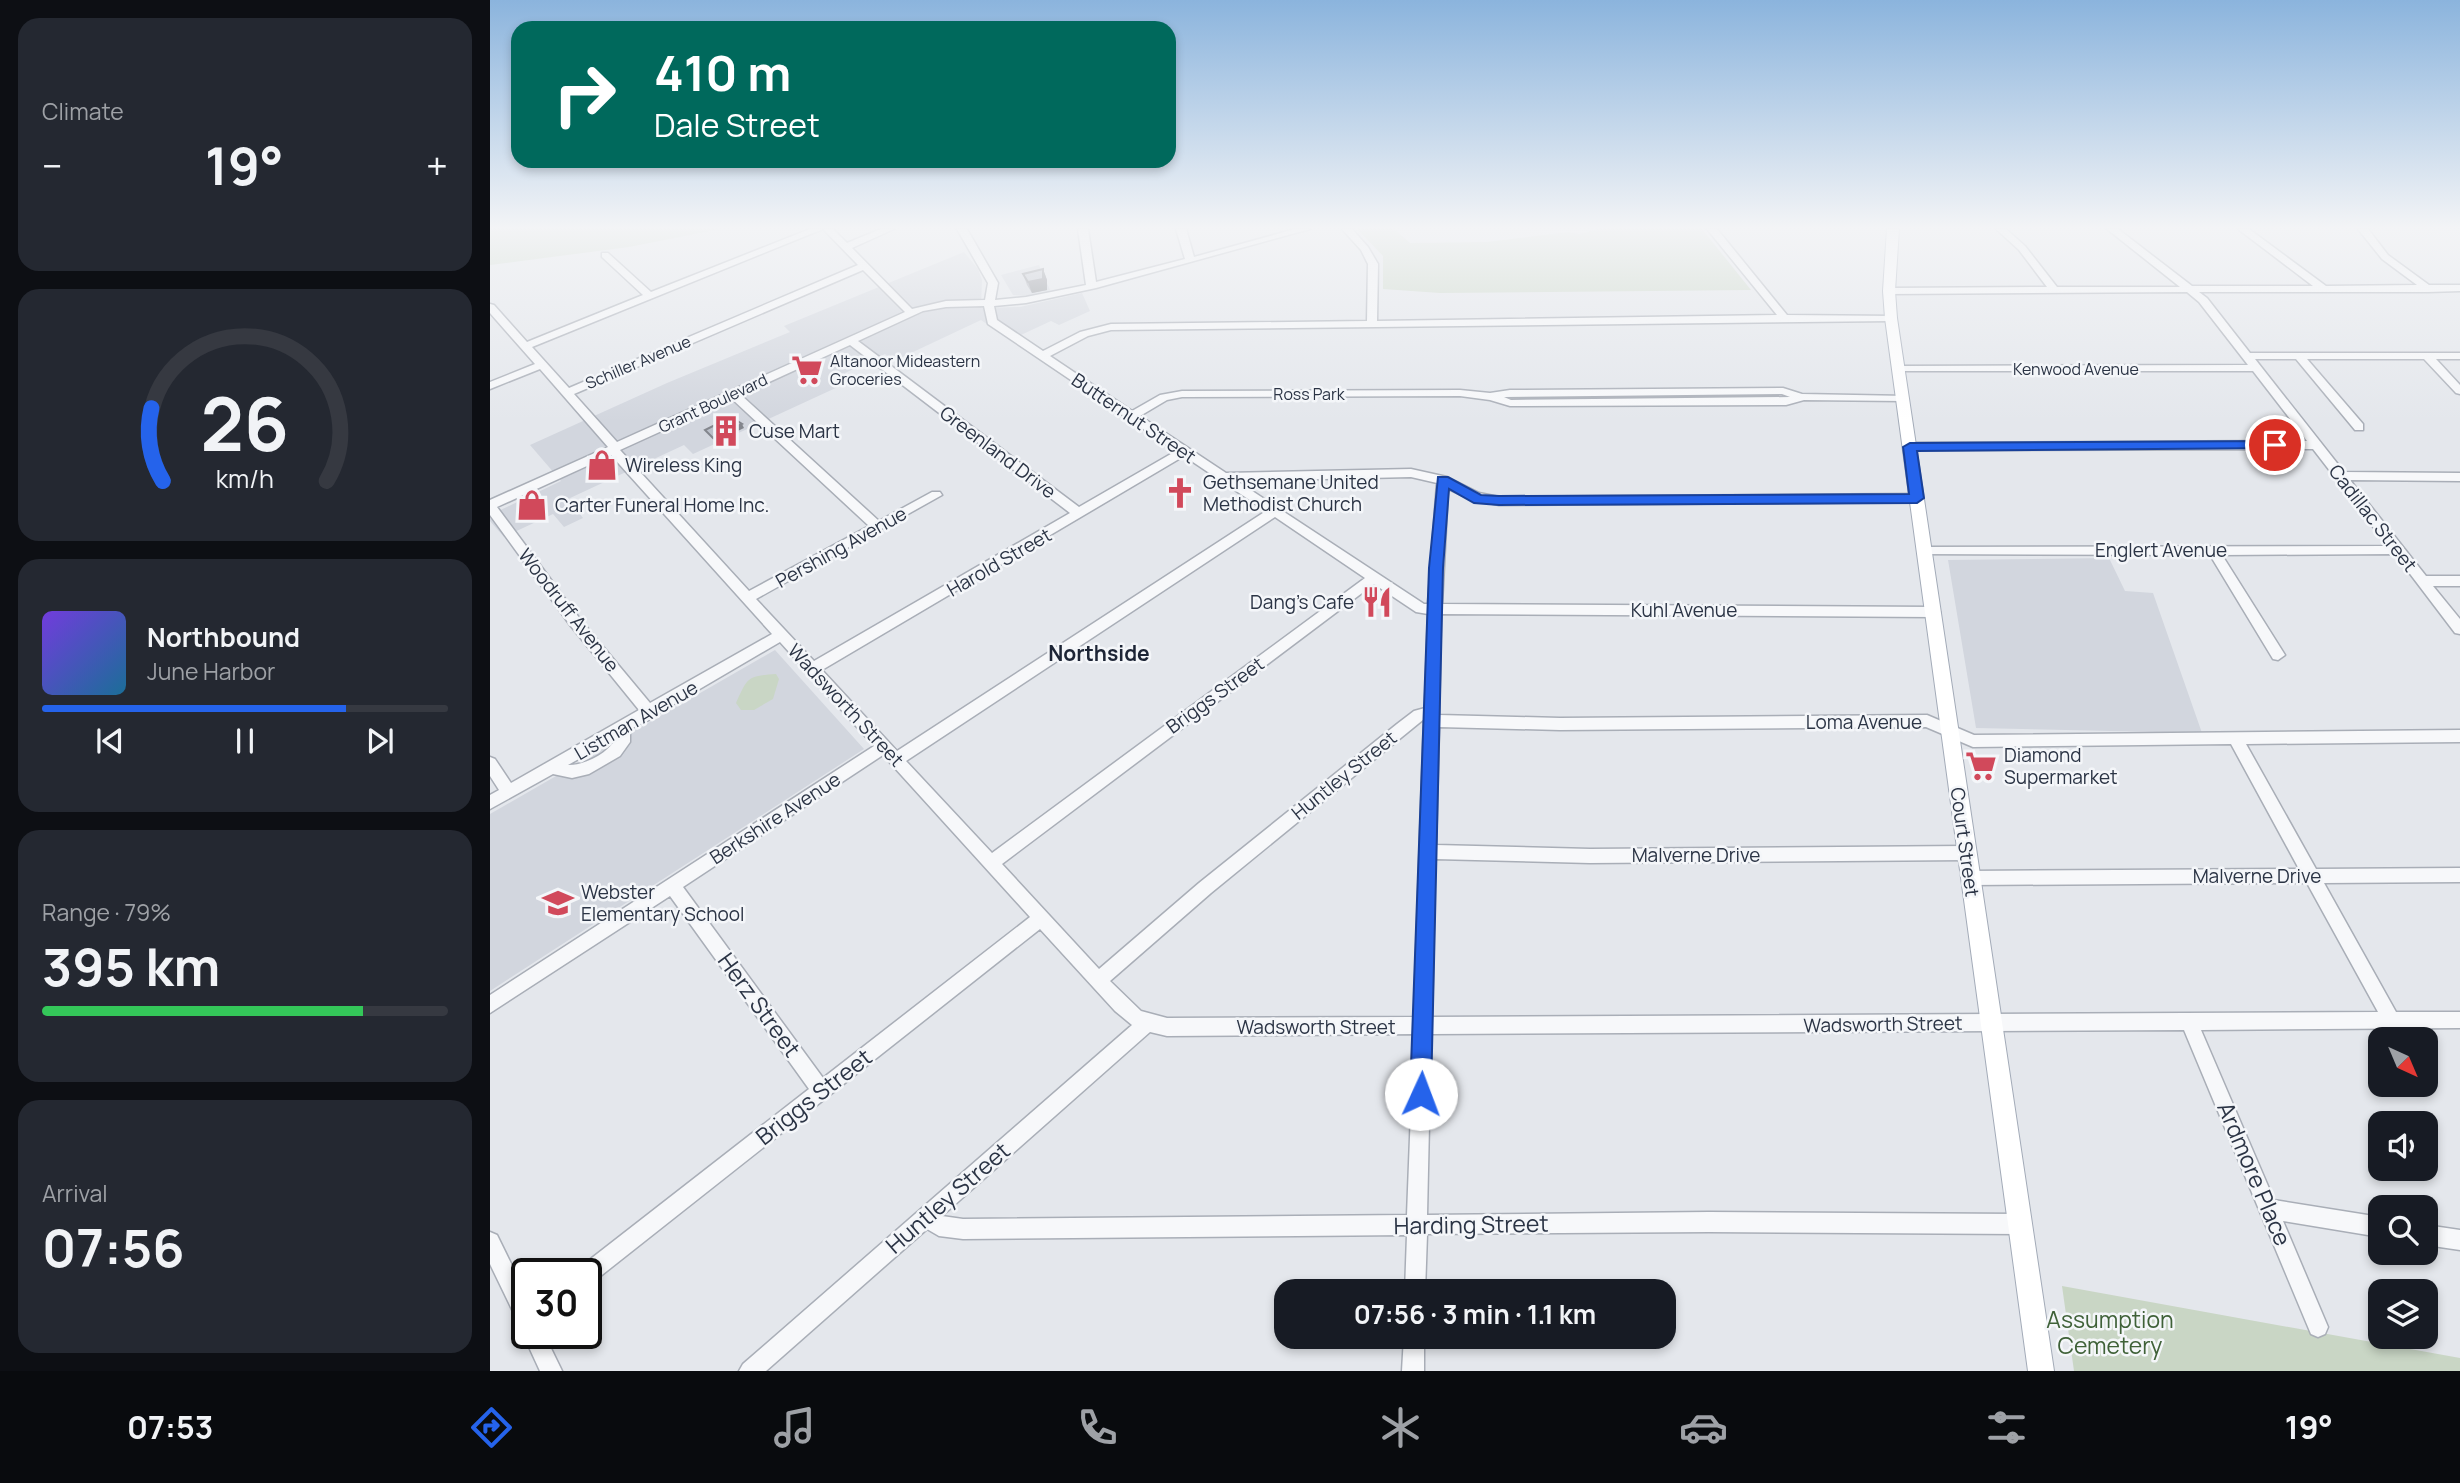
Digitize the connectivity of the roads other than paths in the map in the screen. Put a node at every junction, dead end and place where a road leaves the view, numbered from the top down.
1 (647, 293) edge
2 (658, 293) edge
3 (801, 293) edge
4 (891, 293) edge
5 (993, 293) edge
6 (1059, 293) edge
7 (1373, 293) edge
8 (1764, 293) edge
9 (1889, 293) edge
10 (2196, 293) edge
11 (650, 296) junction
12 (988, 304) junction
13 (490, 307) edge
14 (911, 313) junction
15 (1784, 318) junction
16 (1891, 318) junction
17 (1372, 324) junction
18 (850, 340) junction
19 (525, 346) junction
20 (1041, 356) junction
21 (2245, 356) junction
22 (2298, 356) junction
23 (2427, 356) junction
24 (2460, 356) edge
25 (542, 365) junction
26 (2254, 368) junction
27 (1899, 369) junction
28 (490, 386) edge
29 (2460, 391) edge
30 (567, 393) junction
31 (733, 394) junction
32 (1903, 398) junction
33 (1131, 416) junction
34 (2359, 427) dead end
35 (2315, 445) junction
36 (1910, 447) junction
37 (613, 449) junction
38 (1183, 452) junction
39 (2340, 476) junction
40 (1221, 477) junction
41 (2460, 477) edge
42 (1443, 480) junction
43 (936, 495) dead end
44 (1917, 498) junction
45 (490, 506) edge
46 (1274, 512) junction
47 (1080, 514) junction
48 (878, 527) junction
49 (2213, 550) junction
50 (2398, 550) junction
51 (1924, 551) junction
52 (1372, 579) junction
53 (2423, 581) junction
54 (2460, 581) edge
55 (747, 598) junction
56 (1435, 611) junction
57 (1933, 612) junction
58 (2460, 629) edge
59 (781, 635) junction
60 (2278, 655) dead end
61 (813, 669) junction
62 (650, 713) junction
63 (1431, 716) junction
64 (1949, 730) junction
65 (2460, 736) edge
66 (2235, 738) junction
67 (884, 747) junction
68 (896, 760) junction
69 (490, 763) edge
70 (508, 793) junction
71 (490, 803) edge
72 (1427, 852) junction
73 (1966, 853) junction
74 (991, 863) junction
75 (2460, 875) edge
76 (2311, 876) junction
77 (1970, 878) junction
78 (672, 885) junction
79 (1041, 918) junction
80 (1098, 980) junction
81 (490, 1005) edge
82 (2460, 1020) edge
83 (2392, 1021) junction
84 (1990, 1022) junction
85 (2189, 1022) junction
86 (1146, 1024) junction
87 (1423, 1027) junction
88 (821, 1091) junction
89 (2269, 1209) junction
90 (926, 1216) junction
91 (2020, 1224) junction
92 (1417, 1225) junction
93 (2368, 1225) edge
94 (2438, 1237) edge
95 (2460, 1240) edge
96 (490, 1242) edge
97 (602, 1262) edge
98 (1415, 1279) edge
99 (511, 1286) edge
100 (2318, 1327) dead end
101 (541, 1349) edge
102 (1414, 1349) edge
103 (551, 1371) edge
104 (750, 1371) edge
105 (1413, 1371) edge
106 (2041, 1371) edge

1 - 11 street
2 - 11 street
3 - 30 street, Schiller Avenue
4 - 14 street
5 - 12 street
6 - 12 street, Grant Boulevard
7 - 17 street
8 - 15 street
9 - 16 main road, Court Street
10 - 21 street, Cadillac Street
11 - 19 street
12 - 14 street, Grant Boulevard
12 - 20 street, Butternut Street
13 - 19 street, Wadsworth Street
14 - 18 street, Grant Boulevard
15 - 16 street
15 - 17 street
16 - 27 main road, Court Street
17 - 20 street
18 - 31 street, Grant Boulevard
18 - 47 street, Greenland Drive
19 - 25 street, Wadsworth Street
20 - 33 street, Butternut Street
21 - 22 street
21 - 26 street, Cadillac Street
22 - 23 street
22 - 34 street
23 - 24 street
23 - 29 street
25 - 28 street
25 - 30 street, Wadsworth Street
26 - 27 street, Kenwood Avenue
26 - 35 street, Cadillac Street
27 - 32 main road, Court Street
30 - 37 street, Wadsworth Street
31 - 37 street, Grant Boulevard
31 - 48 street
32 - 33 street, Ross Park
32 - 36 main road, Court Street
33 - 38 street, Butternut Street
35 - 36 street
35 - 39 street, Cadillac Street
36 - 44 main road, Court Street
37 - 45 street, Grant Boulevard
37 - 55 street, Wadsworth Street
38 - 40 street, Butternut Street
38 - 47 street, Harold Street
39 - 41 street
39 - 50 street, Cadillac Street
40 - 42 street
40 - 46 street, Butternut Street
42 - 44 street
42 - 56 street
43 - 48 street, Pershing Avenue
44 - 51 main road, Court Street
45 - 62 street, Woodruff Avenue
46 - 52 street, Butternut Street
46 - 68 street
47 - 61 street, Harold Street
48 - 55 street, Pershing Avenue
49 - 50 street, Englert Avenue
49 - 51 street, Englert Avenue
49 - 60 street
50 - 53 street, Cadillac Street
51 - 57 main road, Court Street
52 - 56 street, Butternut Street
52 - 74 street, Briggs Street
53 - 54 street
53 - 58 street, Cadillac Street
55 - 59 street, Wadsworth Street
56 - 57 street, Kuhl Avenue
56 - 63 street
57 - 64 main road, Court Street
59 - 61 street, Wadsworth Street
59 - 62 street, Listman Avenue
61 - 67 street, Wadsworth Street
62 - 70 street, Listman Avenue
63 - 64 street, Loma Avenue
63 - 72 street
63 - 80 street, Huntley Street
64 - 66 street, Loma Avenue
64 - 73 main road, Court Street
65 - 66 street, Loma Avenue
66 - 76 street
67 - 68 street, Wadsworth Street
67 - 78 street, Berkshire Avenue
68 - 74 street, Wadsworth Street
69 - 70 street
70 - 71 street, Listman Avenue
72 - 73 street, Malverne Drive
72 - 87 street
73 - 77 main road, Court Street
74 - 79 street, Wadsworth Street
75 - 76 street, Malverne Drive
76 - 77 street, Malverne Drive
76 - 83 street
77 - 84 main road, Court Street
78 - 81 street, Berkshire Avenue
78 - 88 street, Herz Street
79 - 80 street, Wadsworth Street
79 - 88 street, Briggs Street
80 - 86 street, Wadsworth Street
82 - 83 street, Wadsworth Street
83 - 85 street, Wadsworth Street
84 - 85 street, Wadsworth Street
84 - 87 street, Wadsworth Street
84 - 91 main road, Court Street
85 - 89 street, Ardmore Place
86 - 87 street, Wadsworth Street
86 - 90 street, Huntley Street
87 - 92 street
88 - 97 street, Briggs Street
89 - 93 street
89 - 100 street, Ardmore Place
90 - 92 street, Harding Street
90 - 104 street, Huntley Street
91 - 92 street, Harding Street
91 - 106 main road, Court Street
92 - 98 street
94 - 95 street
96 - 99 street
101 - 103 street
102 - 105 street

